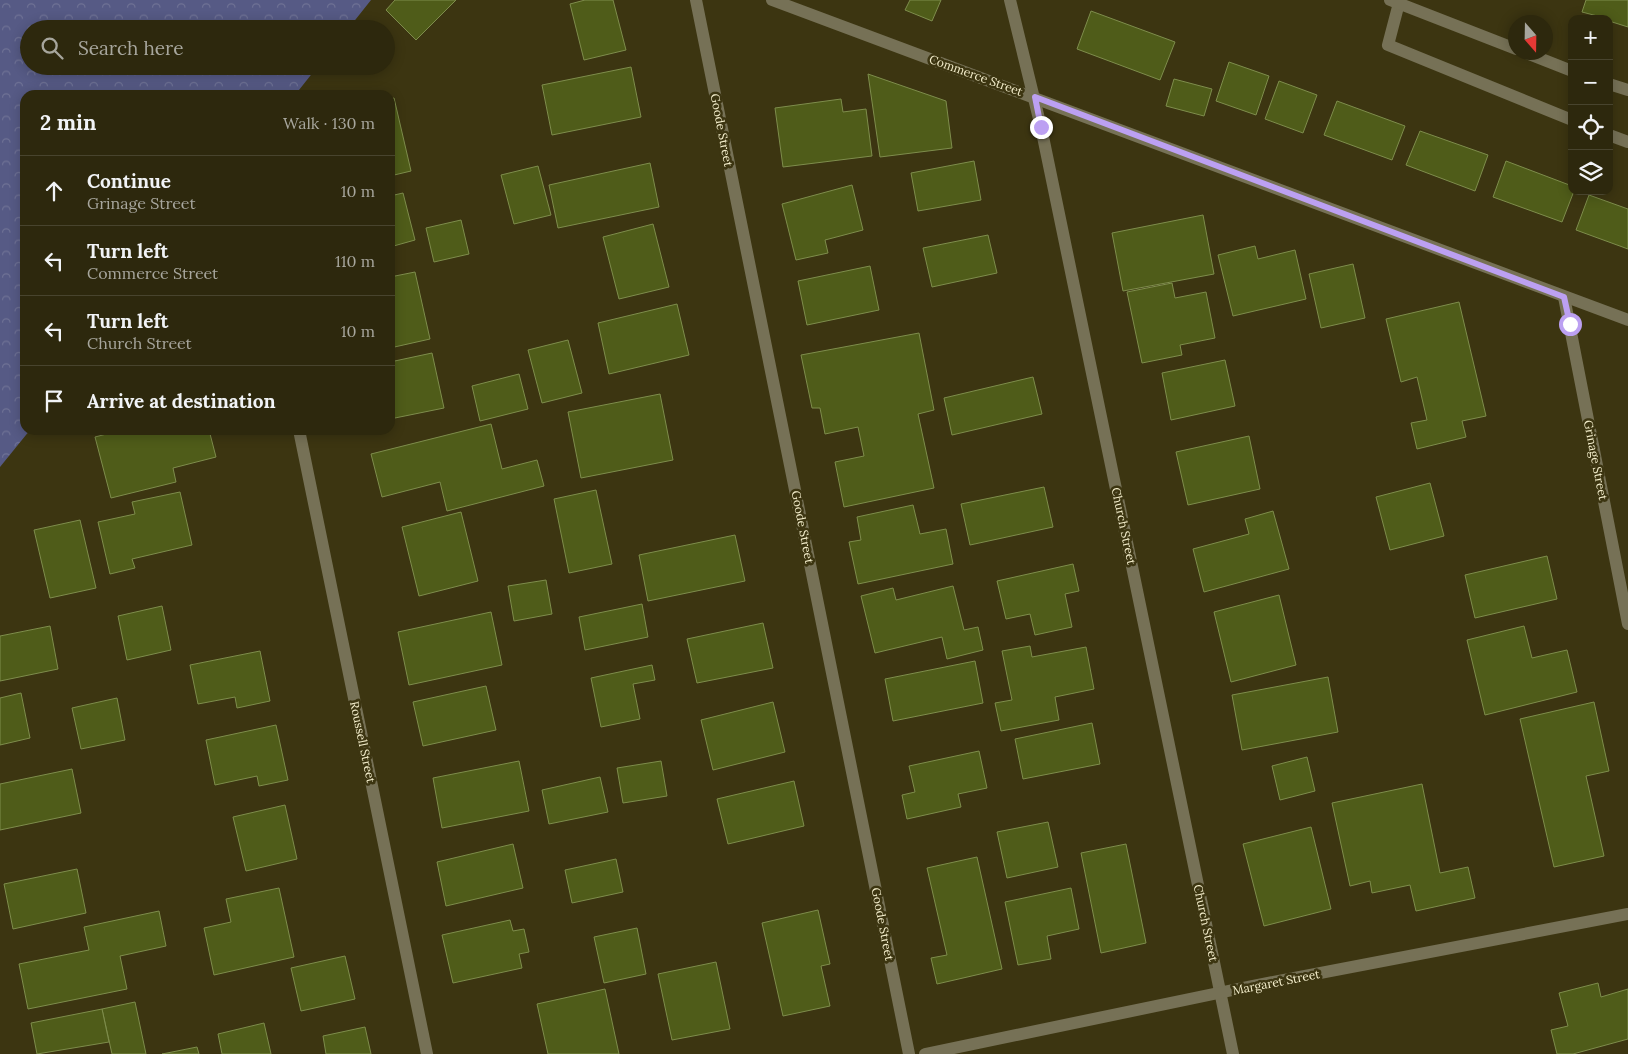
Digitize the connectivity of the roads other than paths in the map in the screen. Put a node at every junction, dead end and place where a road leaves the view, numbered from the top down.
1 (696, 0) edge
2 (772, 0) edge
3 (1010, 0) edge
4 (1395, 2) edge
5 (1508, 46) edge
6 (1544, 60) edge
7 (1568, 69) edge
8 (1613, 85) edge
9 (1628, 90) edge
10 (1035, 97) junction
11 (1568, 118) edge
12 (1613, 136) edge
13 (1628, 142) edge
14 (1564, 297) junction
15 (1628, 320) edge
16 (301, 435) edge
17 (1628, 624) edge
18 (1628, 914) edge
19 (1221, 993) junction
20 (427, 1054) edge
21 (909, 1054) edge
22 (925, 1054) edge
23 (1233, 1054) edge

1 - 21 street, Goode Street
2 - 10 street, Commerce Street
3 - 10 street, Church Street
4 - 5 street
4 - 11 street
6 - 7 street
8 - 9 street
10 - 14 street, Commerce Street
10 - 19 street, Church Street
12 - 13 street
14 - 15 street, Commerce Street
14 - 17 street, Grinage Street
16 - 20 street, Roussell Street
18 - 19 street, Margaret Street
19 - 22 street, Margaret Street
19 - 23 street, Church Street

